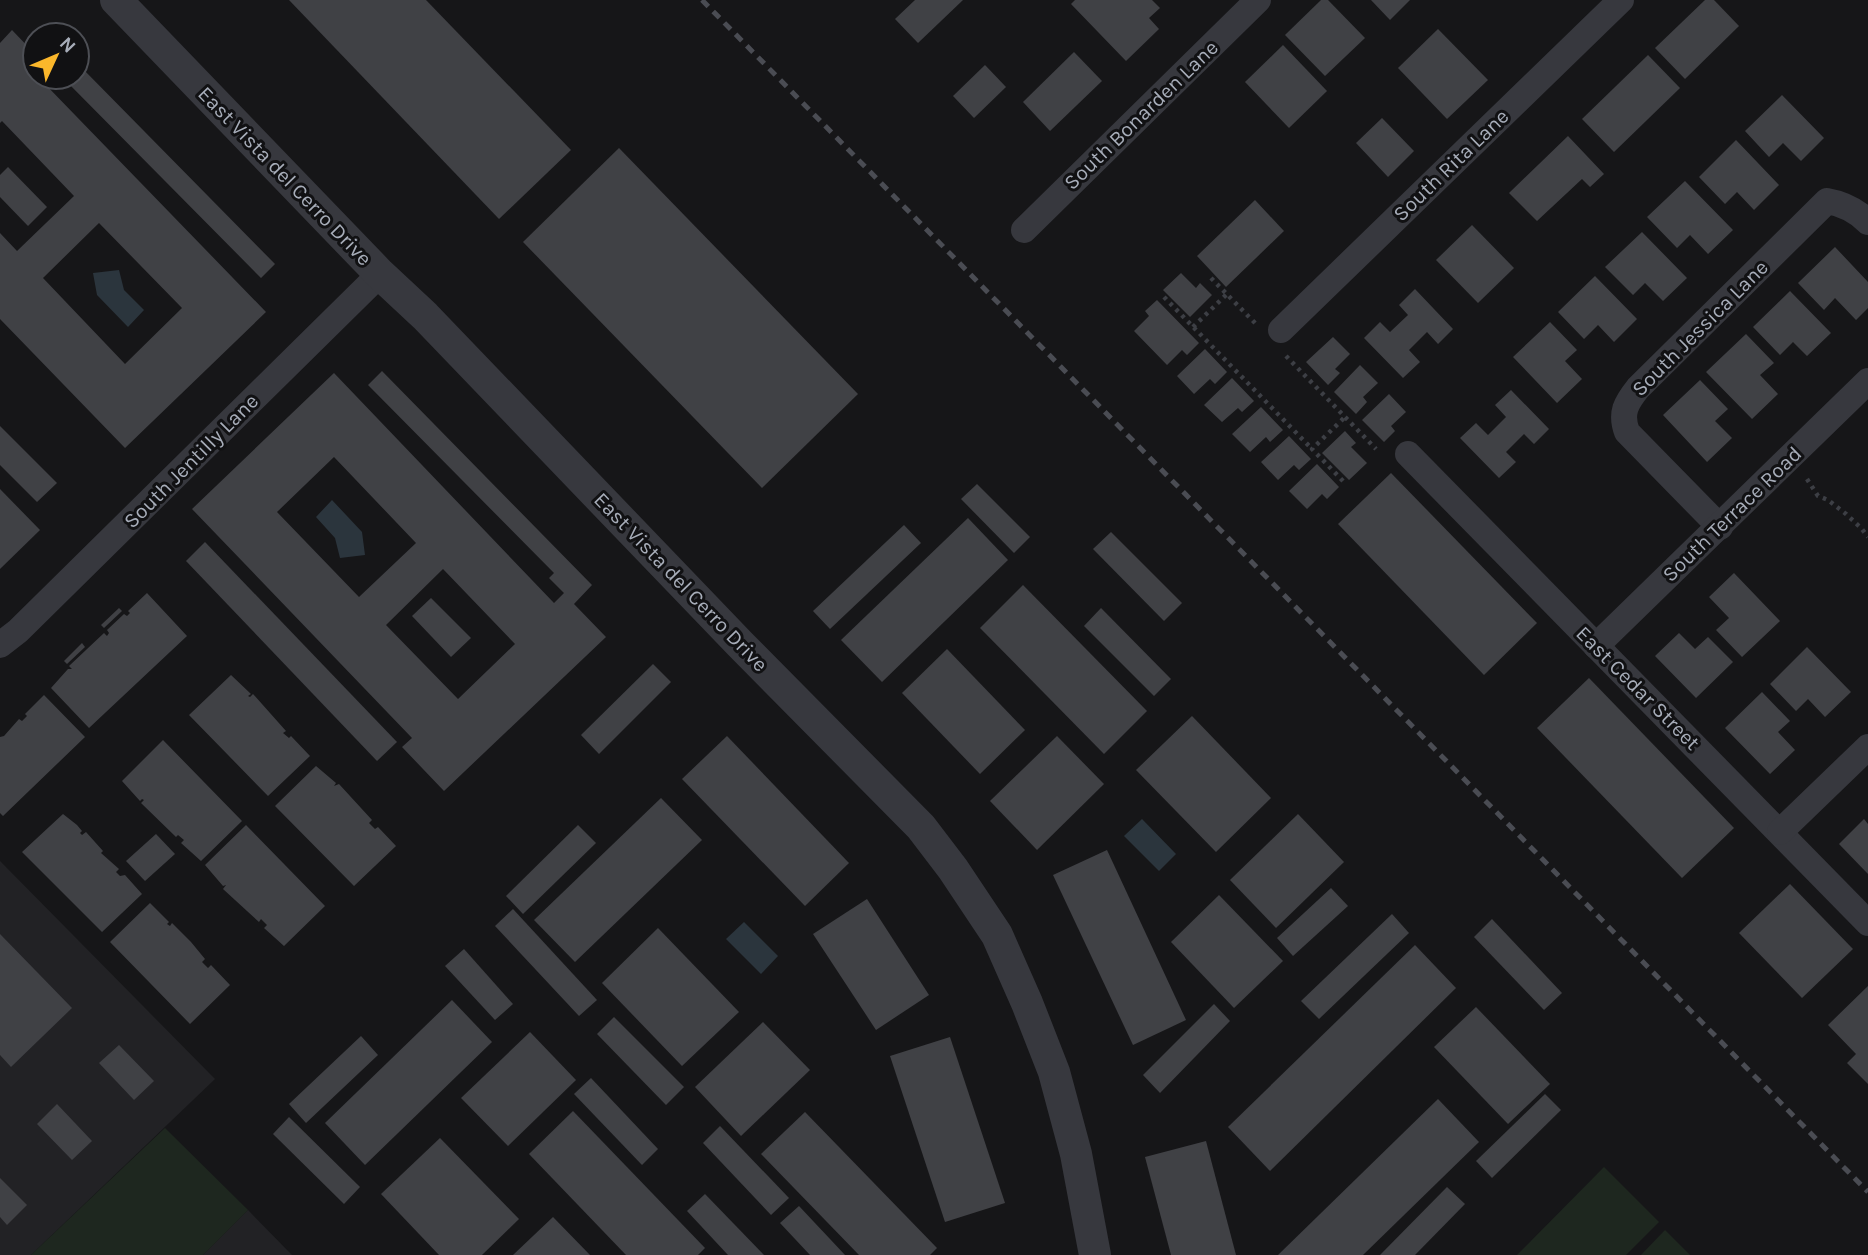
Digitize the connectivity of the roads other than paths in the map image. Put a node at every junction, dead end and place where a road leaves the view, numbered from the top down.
1 (116, 0) edge
2 (1258, 0) edge
3 (1621, 0) edge
4 (1868, 222) edge
5 (1024, 230) dead end
6 (373, 282) junction
7 (1276, 335) road end
8 (1868, 381) edge
9 (1408, 454) dead end
10 (1720, 527) junction
11 (0, 645) edge
12 (1596, 646) junction
13 (1868, 747) edge
14 (1780, 832) junction
15 (1868, 923) edge
16 (1095, 1255) edge

1 - 6 street, East Vista del Cerro Drive
2 - 5 street, South Bonarden Lane
3 - 7 street, South Rita Lane
4 - 10 street, South Jessica Lane
6 - 11 street, South Jentilly Lane
6 - 16 street, East Vista del Cerro Drive
8 - 10 street, South Terrace Road
9 - 12 street, East Cedar Street
10 - 12 street, South Terrace Road
12 - 14 street, East Cedar Street
13 - 14 street
14 - 15 street, East Cedar Street

